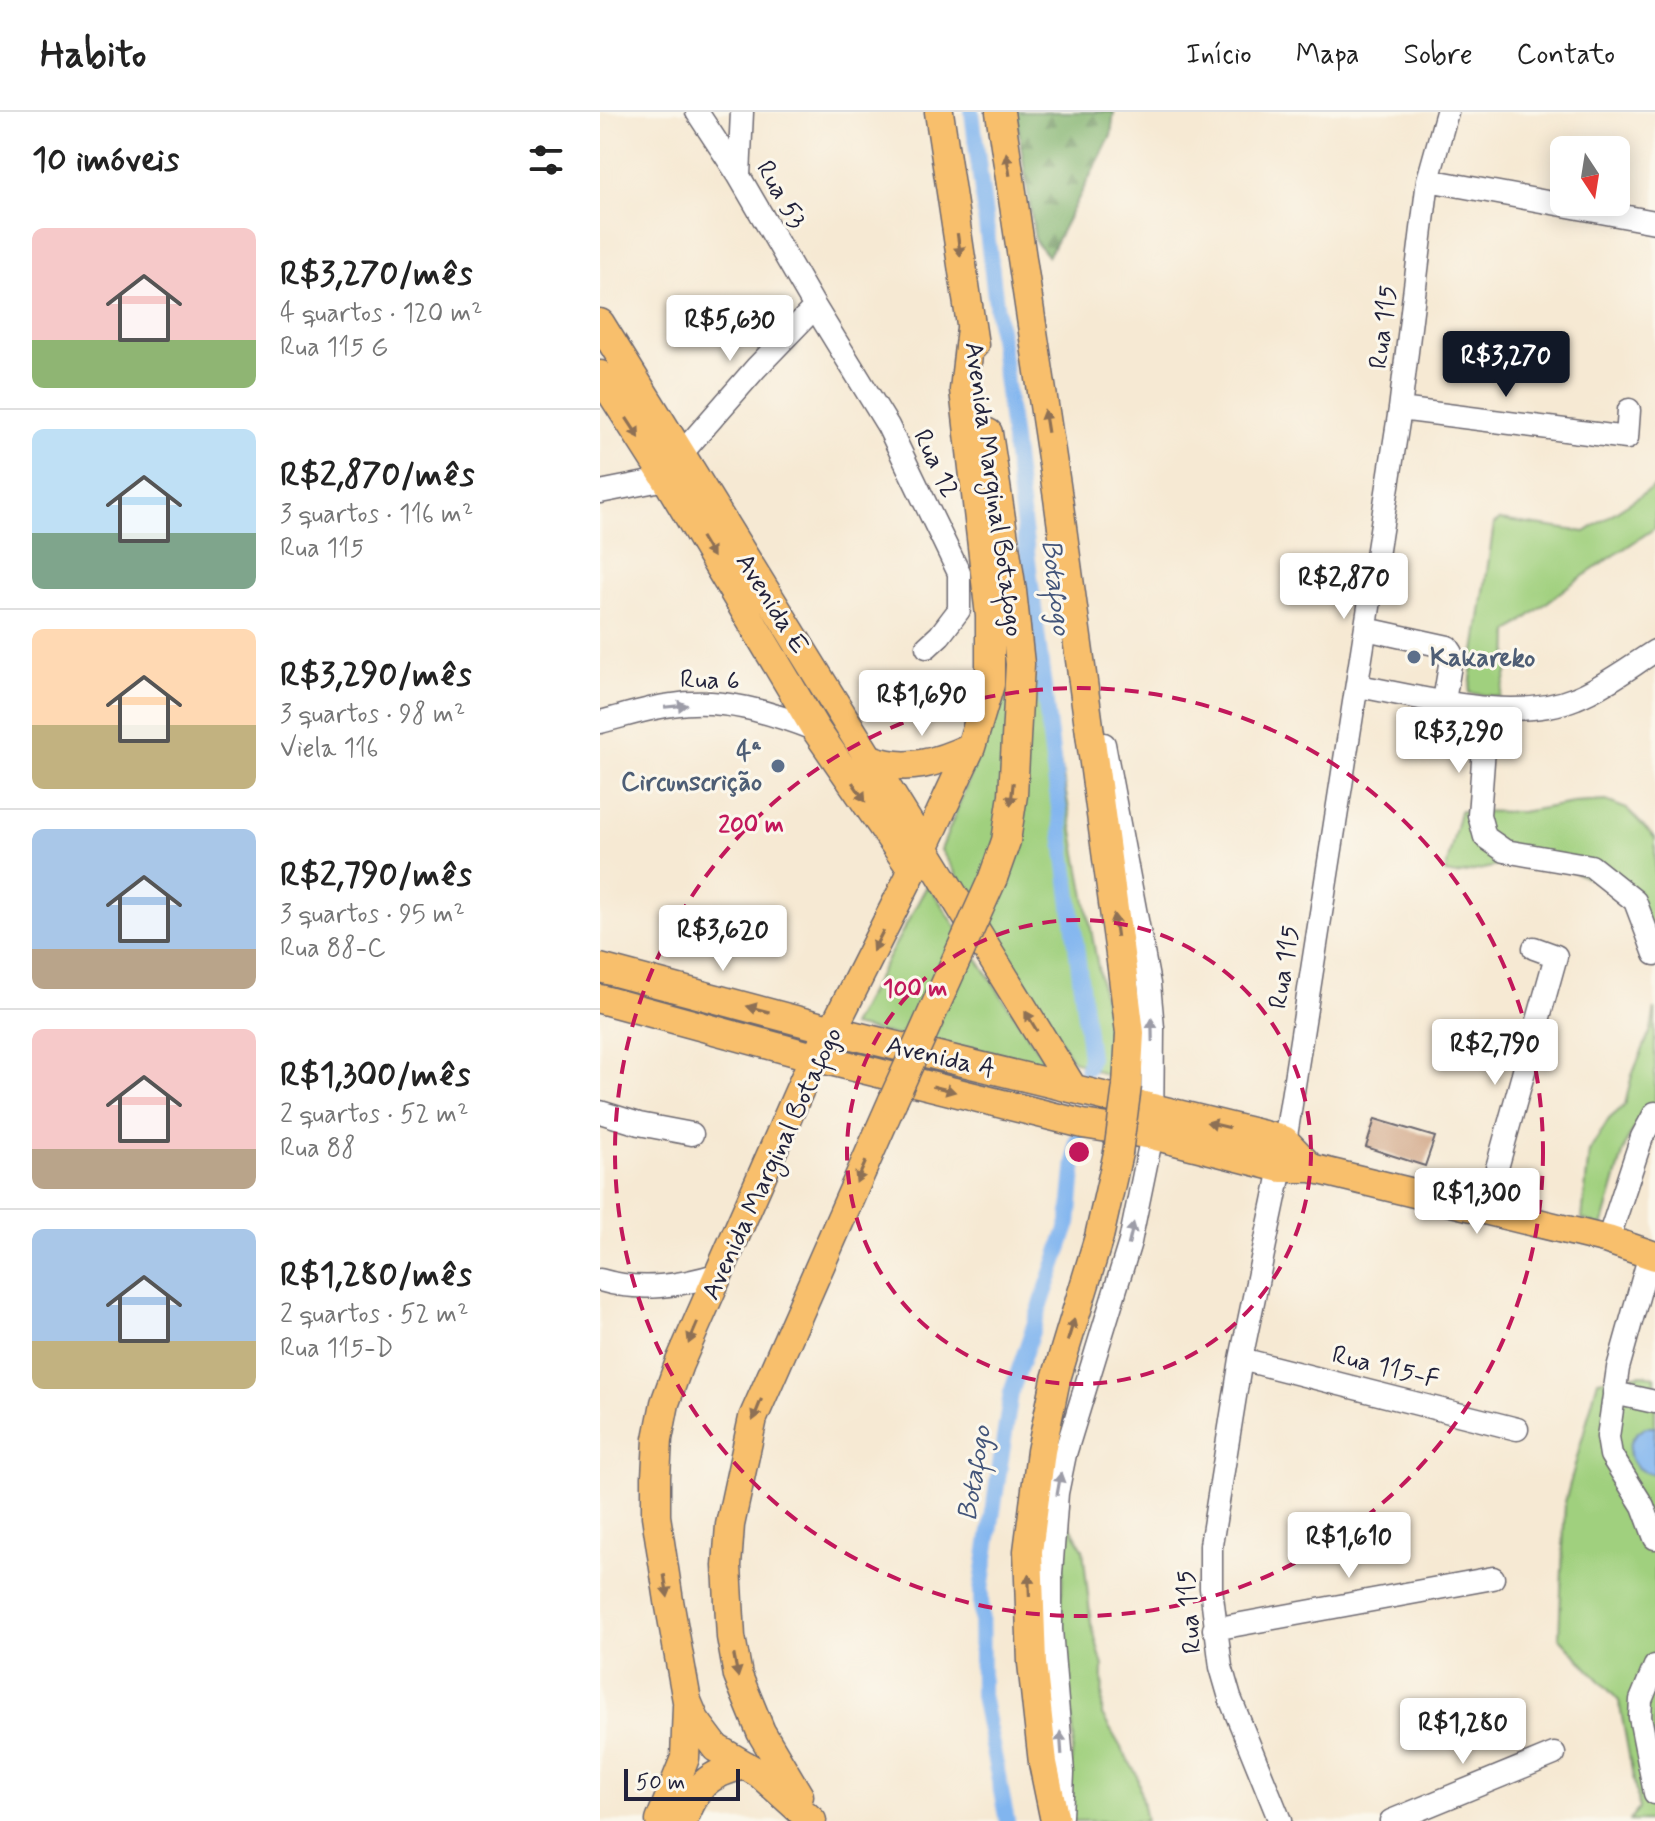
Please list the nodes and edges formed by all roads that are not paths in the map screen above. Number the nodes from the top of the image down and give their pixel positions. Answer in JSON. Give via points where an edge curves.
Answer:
{"nodes":[{"id":1,"x":697,"y":112,"type":"edge"},
{"id":2,"x":742,"y":112,"type":"edge"},
{"id":3,"x":939,"y":112,"type":"edge"},
{"id":4,"x":1000,"y":112,"type":"edge"},
{"id":5,"x":1447,"y":112,"type":"edge"},
{"id":6,"x":739,"y":176,"type":"junction"},
{"id":7,"x":1428,"y":180,"type":"junction"},
{"id":8,"x":1655,"y":222,"type":"edge"},
{"id":9,"x":815,"y":307,"type":"junction"},
{"id":10,"x":600,"y":323,"type":"edge"},
{"id":11,"x":971,"y":328,"type":"junction"},
{"id":12,"x":600,"y":375,"type":"edge"},
{"id":13,"x":1400,"y":409,"type":"junction"},
{"id":14,"x":1629,"y":410,"type":"dead end"},
{"id":15,"x":680,"y":469,"type":"junction"},
{"id":16,"x":600,"y":492,"type":"edge"},
{"id":17,"x":1058,"y":498,"type":"junction"},
{"id":18,"x":1366,"y":629,"type":"junction"},
{"id":19,"x":927,"y":647,"type":"dead end"},
{"id":20,"x":1655,"y":652,"type":"edge"},
{"id":21,"x":1358,"y":686,"type":"junction"},
{"id":22,"x":1444,"y":701,"type":"junction"},
{"id":23,"x":1487,"y":708,"type":"junction"},
{"id":24,"x":600,"y":722,"type":"edge"},
{"id":25,"x":816,"y":730,"type":"junction"},
{"id":26,"x":971,"y":747,"type":"junction"},
{"id":27,"x":871,"y":759,"type":"junction"},
{"id":28,"x":919,"y":859,"type":"junction"},
{"id":29,"x":1534,"y":948,"type":"dead end"},
{"id":30,"x":1655,"y":954,"type":"edge"},
{"id":31,"x":600,"y":968,"type":"edge"},
{"id":32,"x":600,"y":999,"type":"edge"},
{"id":33,"x":833,"y":1029,"type":"junction"},
{"id":34,"x":814,"y":1057,"type":"junction"},
{"id":35,"x":1072,"y":1087,"type":"junction"},
{"id":36,"x":600,"y":1112,"type":"edge"},
{"id":37,"x":1655,"y":1113,"type":"edge"},
{"id":38,"x":1152,"y":1122,"type":"junction"},
{"id":39,"x":692,"y":1134,"type":"dead end"},
{"id":40,"x":1284,"y":1140,"type":"junction"},
{"id":41,"x":1281,"y":1168,"type":"junction"},
{"id":42,"x":1311,"y":1168,"type":"junction"},
{"id":43,"x":1485,"y":1211,"type":"junction"},
{"id":44,"x":1608,"y":1240,"type":"junction"},
{"id":45,"x":1653,"y":1255,"type":"edge"},
{"id":46,"x":719,"y":1274,"type":"junction"},
{"id":47,"x":600,"y":1280,"type":"edge"},
{"id":48,"x":1241,"y":1359,"type":"junction"},
{"id":49,"x":1614,"y":1393,"type":"junction"},
{"id":50,"x":1655,"y":1402,"type":"edge"},
{"id":51,"x":1517,"y":1429,"type":"dead end"},
{"id":52,"x":1655,"y":1538,"type":"edge"},
{"id":53,"x":1493,"y":1578,"type":"dead end"},
{"id":54,"x":1214,"y":1629,"type":"junction"},
{"id":55,"x":1655,"y":1666,"type":"edge"},
{"id":56,"x":687,"y":1701,"type":"junction"},
{"id":57,"x":1554,"y":1754,"type":"dead end"},
{"id":58,"x":745,"y":1765,"type":"junction"},
{"id":59,"x":1655,"y":1793,"type":"edge"},
{"id":60,"x":660,"y":1821,"type":"edge"},
{"id":61,"x":683,"y":1821,"type":"edge"},
{"id":62,"x":813,"y":1821,"type":"edge"},
{"id":63,"x":1058,"y":1821,"type":"edge"},
{"id":64,"x":1280,"y":1821,"type":"edge"},
{"id":65,"x":1391,"y":1821,"type":"edge"}],
"edges":[{"from":1,"to":6,"type":"street","name":"Rua 53"},
{"from":2,"to":6,"type":"street"},
{"from":3,"to":11,"type":"main road","name":"Avenida Marginal Botafogo","one_way":true},
{"from":17,"to":4,"type":"main road","one_way":true},
{"from":5,"to":7,"type":"street","name":"Rua 115"},
{"from":6,"to":9,"type":"street","name":"Rua 53"},
{"from":7,"to":8,"type":"street"},
{"from":7,"to":13,"type":"street","name":"Rua 115"},
{"from":9,"to":15,"type":"street","via":[[756,368]]},
{"from":9,"to":19,"type":"street","name":"Rua 12","via":[[888,426],[959,573],[959,610]]},
{"from":10,"to":15,"type":"main road","name":"Avenida E"},
{"from":11,"to":26,"type":"main road","name":"Avenida Marginal Botafogo","via":[[964,390],[990,616],[990,684]]},
{"from":11,"to":62,"type":"main road","name":"Avenida Marginal Botafogo","one_way":true,"bridge":true,"via":[[1020,664],[1006,841],[753,1418],[730,1525],[727,1566],[738,1676],[761,1732]]},
{"from":12,"to":15,"type":"main road","name":"Avenida E","one_way":true},
{"from":13,"to":14,"type":"street","via":[[1627,438]]},
{"from":13,"to":18,"type":"street","name":"Rua 115"},
{"from":15,"to":16,"type":"street"},
{"from":15,"to":25,"type":"main road","name":"Avenida E","one_way":true},
{"from":15,"to":27,"type":"main road","name":"Avenida E"},
{"from":38,"to":17,"type":"street","one_way":true,"via":[[1149,984]]},
{"from":63,"to":17,"type":"main road","one_way":true,"bridge":true,"via":[[1043,1763],[1028,1551],[1056,1379],[1118,1153],[1130,1033]]},
{"from":18,"to":21,"type":"street","name":"Rua 115"},
{"from":18,"to":22,"type":"street","via":[[1448,647],[1452,653]]},
{"from":20,"to":23,"type":"street","via":[[1577,698],[1543,708]]},
{"from":21,"to":22,"type":"street"},
{"from":21,"to":40,"type":"street","name":"Rua 115"},
{"from":22,"to":23,"type":"street"},
{"from":23,"to":30,"type":"street","via":[[1479,815],[1485,837],[1505,851],[1591,866],[1635,901]]},
{"from":24,"to":25,"type":"street","name":"Rua 6","one_way":true,"via":[[674,704],[727,704],[773,713]]},
{"from":25,"to":28,"type":"main road","name":"Avenida E","one_way":true},
{"from":26,"to":27,"type":"main road","via":[[916,766]]},
{"from":26,"to":28,"type":"main road","name":"Avenida Marginal Botafogo"},
{"from":27,"to":28,"type":"main road","name":"Avenida E"},
{"from":28,"to":33,"type":"main road","name":"Avenida Marginal Botafogo","one_way":true},
{"from":35,"to":28,"type":"main road","name":"Avenida E","one_way":true},
{"from":29,"to":43,"type":"street","via":[[1556,956]]},
{"from":33,"to":31,"type":"main road","name":"Avenida A","one_way":true},
{"from":32,"to":34,"type":"main road","name":"Avenida A"},
{"from":33,"to":34,"type":"main road","name":"Avenida Marginal Botafogo"},
{"from":33,"to":35,"type":"main road","name":"Avenida A"},
{"from":34,"to":38,"type":"main road","name":"Avenida A","one_way":true,"via":[[1083,1124]]},
{"from":34,"to":46,"type":"main road","name":"Avenida Marginal Botafogo"},
{"from":35,"to":38,"type":"main road","name":"Avenida A"},
{"from":36,"to":39,"type":"street"},
{"from":37,"to":44,"type":"street"},
{"from":40,"to":38,"type":"main road","name":"Avenida A","one_way":true},
{"from":38,"to":41,"type":"main road","name":"Avenida A"},
{"from":63,"to":38,"type":"street","one_way":true,"via":[[1063,1773],[1051,1630],[1057,1493],[1130,1242]]},
{"from":40,"to":41,"type":"street","name":"Rua 115"},
{"from":40,"to":42,"type":"main road"},
{"from":41,"to":42,"type":"main road","name":"Avenida A"},
{"from":41,"to":48,"type":"street","name":"Rua 115"},
{"from":42,"to":43,"type":"main road","name":"Avenida A"},
{"from":43,"to":44,"type":"main road","name":"Avenida A"},
{"from":44,"to":45,"type":"main road","name":"Avenida A"},
{"from":45,"to":49,"type":"street"},
{"from":46,"to":47,"type":"street","via":[[643,1287]]},
{"from":46,"to":56,"type":"main road","name":"Avenida Marginal Botafogo","one_way":true,"via":[[679,1364],[658,1439],[656,1516]]},
{"from":48,"to":51,"type":"street","name":"Rua 115-F"},
{"from":48,"to":54,"type":"street","name":"Rua 115","via":[[1211,1545]]},
{"from":49,"to":50,"type":"street"},
{"from":49,"to":52,"type":"street","via":[[1611,1455],[1633,1487]]},
{"from":53,"to":54,"type":"street"},
{"from":54,"to":64,"type":"street","name":"Rua 115","via":[[1230,1698]]},
{"from":55,"to":59,"type":"street","via":[[1640,1717]]},
{"from":56,"to":58,"type":"main road","name":"Avenida Marginal Botafogo","via":[[716,1748]]},
{"from":56,"to":60,"type":"main road","via":[[685,1758]]},
{"from":57,"to":65,"type":"street"},
{"from":58,"to":61,"type":"main road","via":[[709,1777],[691,1799]]},
{"from":58,"to":62,"type":"main road","name":"Avenida Marginal Botafogo"}]}
